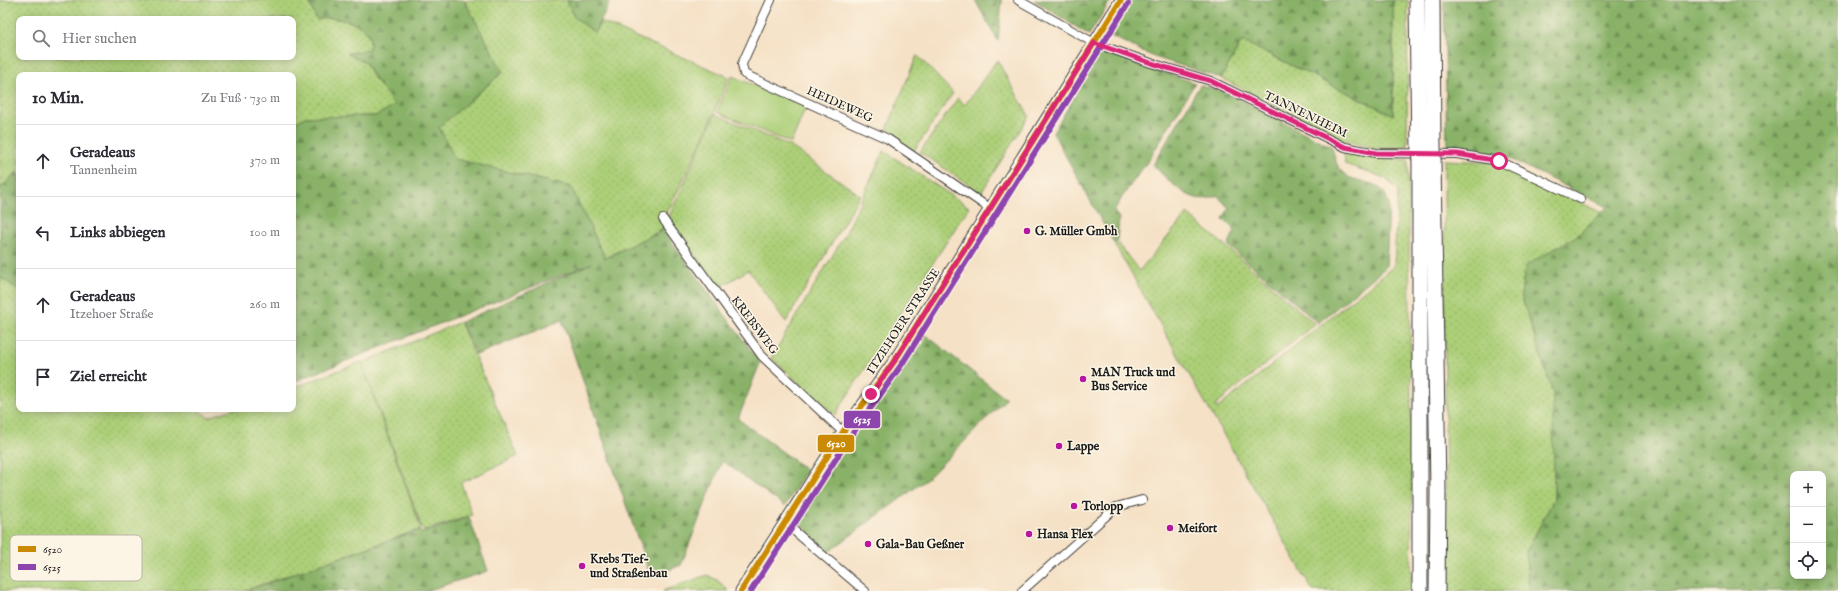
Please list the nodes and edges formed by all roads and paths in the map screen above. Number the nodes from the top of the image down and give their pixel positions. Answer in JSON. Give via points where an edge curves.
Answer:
{"nodes":[{"id":1,"x":771,"y":0,"type":"edge"},
{"id":2,"x":1018,"y":0,"type":"edge"},
{"id":3,"x":1121,"y":0,"type":"edge"},
{"id":4,"x":1417,"y":0,"type":"edge"},
{"id":5,"x":1432,"y":0,"type":"edge"},
{"id":6,"x":1094,"y":43,"type":"junction"},
{"id":7,"x":1426,"y":155,"type":"junction"},
{"id":8,"x":1581,"y":199,"type":"dead end"},
{"id":9,"x":989,"y":208,"type":"junction"},
{"id":10,"x":663,"y":219,"type":"dead end"},
{"id":11,"x":843,"y":432,"type":"junction"},
{"id":12,"x":1142,"y":500,"type":"dead end"},
{"id":13,"x":786,"y":524,"type":"junction"},
{"id":14,"x":741,"y":591,"type":"edge"},
{"id":15,"x":865,"y":591,"type":"edge"},
{"id":16,"x":1022,"y":591,"type":"edge"},
{"id":17,"x":1420,"y":591,"type":"edge"},
{"id":18,"x":1437,"y":591,"type":"edge"}],
"edges":[{"from":1,"to":9,"type":"street","name":"HEIDEWEG","via":[[742,64],[744,74],[888,139]]},
{"from":2,"to":6,"type":"street","name":"TANNENHEIM"},
{"from":3,"to":6,"type":"main road","name":"ITZEHOER STRASSE"},
{"from":4,"to":7,"type":"highway"},
{"from":5,"to":7,"type":"highway"},
{"from":6,"to":8,"type":"street","name":"TANNENHEIM","via":[[1211,81],[1345,147],[1376,153],[1457,154],[1491,159]]},
{"from":6,"to":9,"type":"main road","name":"ITZEHOER STRASSE"},
{"from":7,"to":17,"type":"highway"},
{"from":7,"to":18,"type":"highway","via":[[1438,491]]},
{"from":9,"to":11,"type":"main road","name":"ITZEHOER STRASSE","via":[[895,360]]},
{"from":10,"to":11,"type":"street","name":"KREBSWEG","via":[[762,356]]},
{"from":11,"to":13,"type":"main road","name":"ITZEHOER STRASSE"},
{"from":12,"to":16,"type":"street","via":[[1116,507]]},
{"from":13,"to":14,"type":"main road","name":"ITZEHOER STRASSE"},
{"from":13,"to":15,"type":"street"}]}
